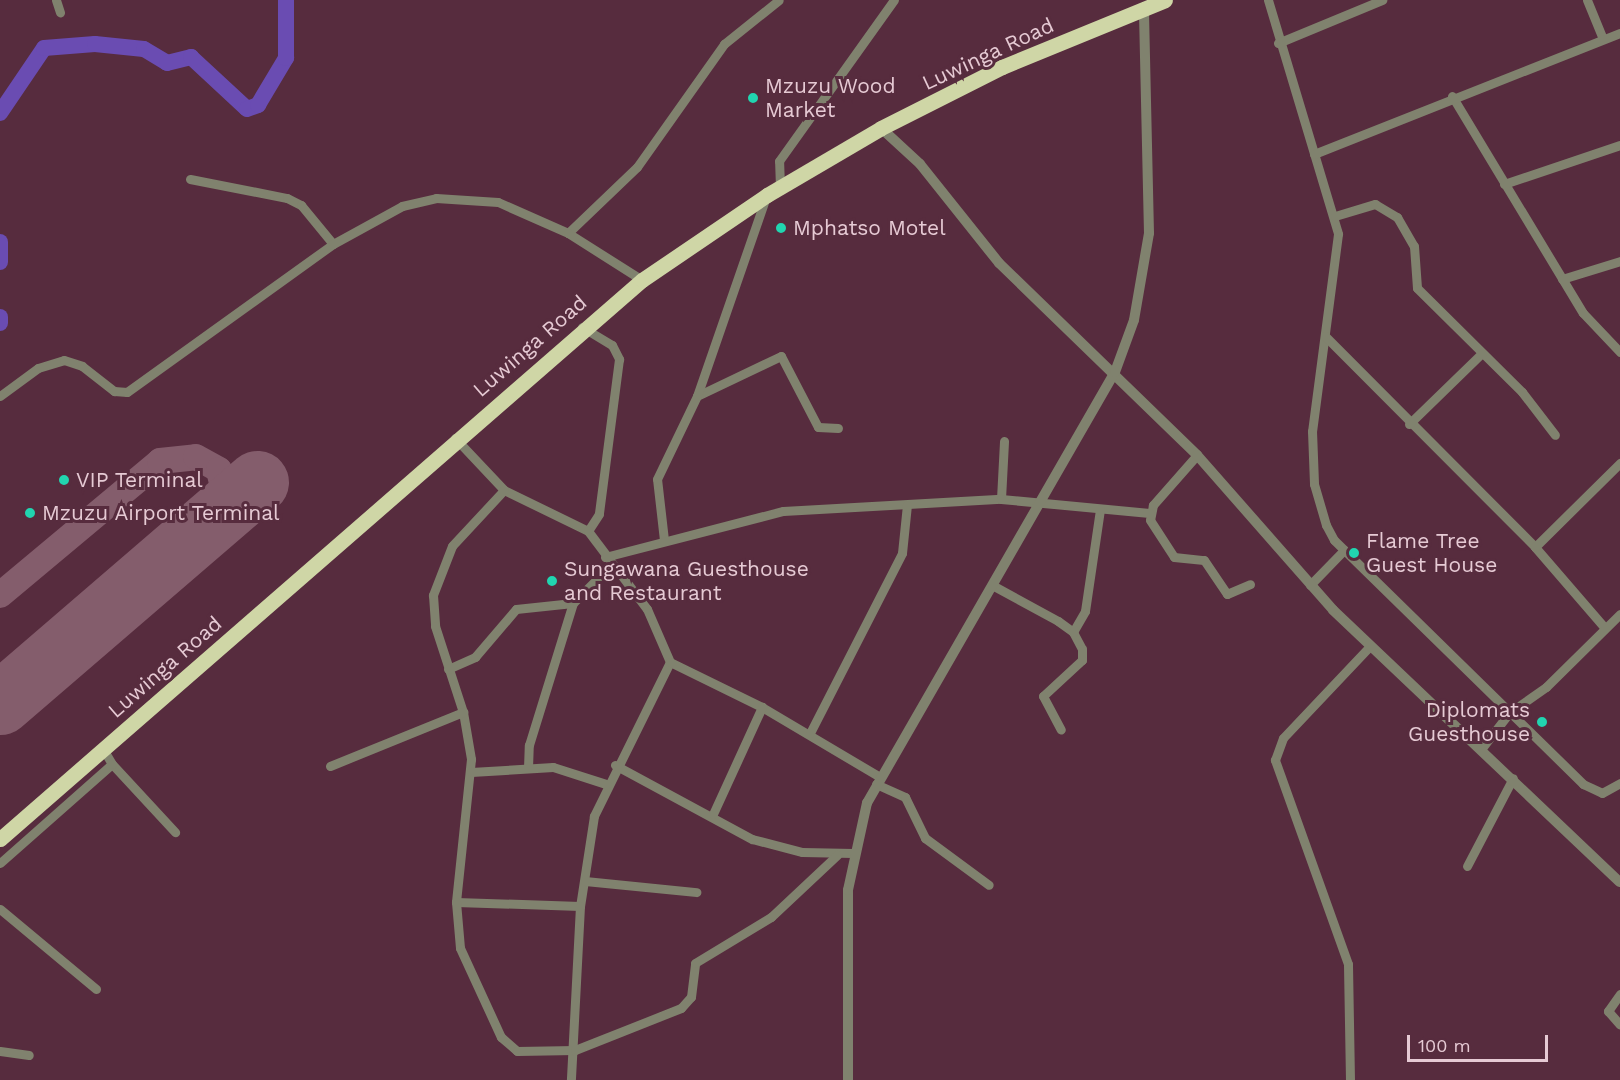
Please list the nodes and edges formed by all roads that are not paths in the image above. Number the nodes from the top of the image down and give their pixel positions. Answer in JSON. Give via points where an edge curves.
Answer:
{"nodes":[{"id":1,"x":56,"y":0,"type":"edge"},
{"id":2,"x":779,"y":0,"type":"edge"},
{"id":3,"x":894,"y":0,"type":"edge"},
{"id":4,"x":1165,"y":0,"type":"edge"},
{"id":5,"x":1268,"y":0,"type":"edge"},
{"id":6,"x":1382,"y":0,"type":"edge"},
{"id":7,"x":1587,"y":0,"type":"edge"},
{"id":8,"x":1144,"y":8,"type":"junction"},
{"id":9,"x":60,"y":12,"type":"dead end"},
{"id":10,"x":1620,"y":33,"type":"edge"},
{"id":11,"x":1603,"y":39,"type":"junction"},
{"id":12,"x":1278,"y":43,"type":"junction"},
{"id":13,"x":1452,"y":96,"type":"junction"},
{"id":14,"x":881,"y":128,"type":"junction"},
{"id":15,"x":1620,"y":145,"type":"edge"},
{"id":16,"x":1314,"y":154,"type":"junction"},
{"id":17,"x":190,"y":178,"type":"dead end"},
{"id":18,"x":1504,"y":184,"type":"junction"},
{"id":19,"x":774,"y":191,"type":"junction"},
{"id":20,"x":1335,"y":216,"type":"junction"},
{"id":21,"x":568,"y":233,"type":"junction"},
{"id":22,"x":333,"y":244,"type":"junction"},
{"id":23,"x":1620,"y":261,"type":"edge"},
{"id":24,"x":1562,"y":279,"type":"junction"},
{"id":25,"x":642,"y":280,"type":"junction"},
{"id":26,"x":582,"y":327,"type":"junction"},
{"id":27,"x":1324,"y":336,"type":"junction"},
{"id":28,"x":1620,"y":352,"type":"edge"},
{"id":29,"x":1482,"y":353,"type":"junction"},
{"id":30,"x":1115,"y":372,"type":"junction"},
{"id":31,"x":0,"y":396,"type":"edge"},
{"id":32,"x":697,"y":396,"type":"junction"},
{"id":33,"x":1409,"y":424,"type":"junction"},
{"id":34,"x":838,"y":428,"type":"dead end"},
{"id":35,"x":1555,"y":435,"type":"dead end"},
{"id":36,"x":455,"y":438,"type":"junction"},
{"id":37,"x":1004,"y":441,"type":"dead end"},
{"id":38,"x":1197,"y":455,"type":"junction"},
{"id":39,"x":1620,"y":463,"type":"edge"},
{"id":40,"x":504,"y":490,"type":"junction"},
{"id":41,"x":1000,"y":499,"type":"junction"},
{"id":42,"x":1036,"y":500,"type":"junction"},
{"id":43,"x":907,"y":505,"type":"junction"},
{"id":44,"x":1100,"y":509,"type":"junction"},
{"id":45,"x":1149,"y":513,"type":"junction"},
{"id":46,"x":588,"y":531,"type":"junction"},
{"id":47,"x":664,"y":540,"type":"junction"},
{"id":48,"x":1535,"y":547,"type":"junction"},
{"id":49,"x":1344,"y":550,"type":"junction"},
{"id":50,"x":605,"y":557,"type":"junction"},
{"id":51,"x":610,"y":566,"type":"junction"},
{"id":52,"x":1250,"y":584,"type":"dead end"},
{"id":53,"x":992,"y":585,"type":"junction"},
{"id":54,"x":1310,"y":585,"type":"junction"},
{"id":55,"x":573,"y":603,"type":"junction"},
{"id":56,"x":1620,"y":614,"type":"edge"},
{"id":57,"x":1605,"y":628,"type":"junction"},
{"id":58,"x":1073,"y":632,"type":"junction"},
{"id":59,"x":1370,"y":646,"type":"junction"},
{"id":60,"x":669,"y":662,"type":"junction"},
{"id":61,"x":448,"y":669,"type":"junction"},
{"id":62,"x":762,"y":707,"type":"junction"},
{"id":63,"x":463,"y":712,"type":"junction"},
{"id":64,"x":1509,"y":713,"type":"junction"},
{"id":65,"x":1061,"y":730,"type":"dead end"},
{"id":66,"x":810,"y":733,"type":"junction"},
{"id":67,"x":1482,"y":748,"type":"junction"},
{"id":68,"x":103,"y":749,"type":"junction"},
{"id":69,"x":112,"y":764,"type":"junction"},
{"id":70,"x":615,"y":765,"type":"junction"},
{"id":71,"x":330,"y":766,"type":"dead end"},
{"id":72,"x":528,"y":768,"type":"junction"},
{"id":73,"x":471,"y":771,"type":"junction"},
{"id":74,"x":1513,"y":778,"type":"junction"},
{"id":75,"x":878,"y":780,"type":"junction"},
{"id":76,"x":1620,"y":783,"type":"edge"},
{"id":77,"x":606,"y":784,"type":"junction"},
{"id":78,"x":713,"y":814,"type":"junction"},
{"id":79,"x":175,"y":832,"type":"dead end"},
{"id":80,"x":0,"y":839,"type":"edge"},
{"id":81,"x":853,"y":853,"type":"junction"},
{"id":82,"x":837,"y":855,"type":"junction"},
{"id":83,"x":0,"y":863,"type":"edge"},
{"id":84,"x":1467,"y":866,"type":"dead end"},
{"id":85,"x":585,"y":881,"type":"junction"},
{"id":86,"x":1620,"y":882,"type":"edge"},
{"id":87,"x":989,"y":885,"type":"dead end"},
{"id":88,"x":696,"y":892,"type":"dead end"},
{"id":89,"x":456,"y":902,"type":"junction"},
{"id":90,"x":580,"y":906,"type":"junction"},
{"id":91,"x":0,"y":909,"type":"edge"},
{"id":92,"x":96,"y":989,"type":"dead end"},
{"id":93,"x":1620,"y":994,"type":"edge"},
{"id":94,"x":1620,"y":1025,"type":"edge"},
{"id":95,"x":575,"y":1050,"type":"junction"},
{"id":96,"x":0,"y":1051,"type":"edge"},
{"id":97,"x":29,"y":1055,"type":"dead end"},
{"id":98,"x":571,"y":1080,"type":"edge"},
{"id":99,"x":848,"y":1080,"type":"edge"},
{"id":100,"x":1350,"y":1080,"type":"edge"}],
"edges":[{"from":1,"to":9,"type":"street"},
{"from":2,"to":21,"type":"street","via":[[724,44],[636,167]]},
{"from":3,"to":19,"type":"street","via":[[779,161]]},
{"from":4,"to":8,"type":"highway","name":"Luwinga Road"},
{"from":5,"to":12,"type":"street"},
{"from":6,"to":12,"type":"street"},
{"from":7,"to":11,"type":"street"},
{"from":8,"to":14,"type":"highway","name":"Luwinga Road","via":[[1002,67]]},
{"from":8,"to":30,"type":"street","via":[[1148,254]]},
{"from":10,"to":11,"type":"street"},
{"from":11,"to":13,"type":"street"},
{"from":12,"to":16,"type":"street"},
{"from":13,"to":16,"type":"street"},
{"from":13,"to":18,"type":"street"},
{"from":14,"to":19,"type":"highway","name":"Luwinga Road"},
{"from":14,"to":30,"type":"street","via":[[920,164],[999,263]]},
{"from":15,"to":18,"type":"street"},
{"from":16,"to":20,"type":"street"},
{"from":17,"to":22,"type":"street","via":[[287,198],[301,206]]},
{"from":18,"to":24,"type":"street"},
{"from":19,"to":25,"type":"highway","name":"Luwinga Road"},
{"from":19,"to":32,"type":"street"},
{"from":20,"to":27,"type":"street","via":[[1338,254]]},
{"from":20,"to":29,"type":"street","via":[[1384,205],[1414,246],[1418,288]]},
{"from":21,"to":22,"type":"street","via":[[498,202],[464,197],[402,206]]},
{"from":21,"to":25,"type":"street"},
{"from":22,"to":31,"type":"street","via":[[127,392],[114,392],[82,366],[64,360],[32,371]]},
{"from":23,"to":24,"type":"street"},
{"from":24,"to":28,"type":"street","via":[[1583,313]]},
{"from":25,"to":26,"type":"highway","name":"Luwinga Road"},
{"from":26,"to":36,"type":"highway","name":"Luwinga Road"},
{"from":26,"to":46,"type":"street","via":[[612,345],[619,359],[599,514]]},
{"from":27,"to":33,"type":"street"},
{"from":27,"to":49,"type":"street","via":[[1314,390],[1314,484],[1326,525]]},
{"from":29,"to":33,"type":"street"},
{"from":29,"to":35,"type":"street"},
{"from":30,"to":38,"type":"street"},
{"from":30,"to":42,"type":"street"},
{"from":32,"to":34,"type":"street","via":[[781,356],[818,427]]},
{"from":32,"to":47,"type":"street","via":[[657,479]]},
{"from":33,"to":48,"type":"street"},
{"from":36,"to":40,"type":"street"},
{"from":36,"to":68,"type":"highway","name":"Luwinga Road"},
{"from":37,"to":41,"type":"street"},
{"from":38,"to":45,"type":"street"},
{"from":38,"to":54,"type":"street"},
{"from":39,"to":48,"type":"street"},
{"from":40,"to":46,"type":"street"},
{"from":40,"to":61,"type":"street","via":[[462,533],[438,577],[432,612]]},
{"from":41,"to":42,"type":"street"},
{"from":41,"to":43,"type":"street"},
{"from":42,"to":44,"type":"street"},
{"from":42,"to":53,"type":"street"},
{"from":43,"to":47,"type":"street","via":[[772,513]]},
{"from":43,"to":66,"type":"street","via":[[902,553]]},
{"from":44,"to":45,"type":"street"},
{"from":44,"to":58,"type":"street","via":[[1085,611]]},
{"from":45,"to":52,"type":"street","via":[[1174,557],[1204,560],[1227,594]]},
{"from":46,"to":50,"type":"street"},
{"from":47,"to":50,"type":"street"},
{"from":48,"to":57,"type":"street"},
{"from":49,"to":54,"type":"street"},
{"from":49,"to":64,"type":"street"},
{"from":50,"to":51,"type":"street"},
{"from":51,"to":55,"type":"street"},
{"from":51,"to":60,"type":"street","via":[[647,609]]},
{"from":53,"to":58,"type":"street"},
{"from":53,"to":75,"type":"street"},
{"from":54,"to":59,"type":"street"},
{"from":55,"to":61,"type":"street","via":[[516,609],[475,657]]},
{"from":55,"to":72,"type":"street","via":[[529,745]]},
{"from":56,"to":57,"type":"street"},
{"from":57,"to":64,"type":"street","via":[[1546,687]]},
{"from":58,"to":65,"type":"street","via":[[1082,660],[1043,696]]},
{"from":59,"to":67,"type":"street"},
{"from":59,"to":100,"type":"street","via":[[1283,738],[1275,760],[1348,964]]},
{"from":60,"to":62,"type":"street"},
{"from":60,"to":70,"type":"street"},
{"from":61,"to":63,"type":"street"},
{"from":62,"to":66,"type":"street"},
{"from":62,"to":78,"type":"street"},
{"from":63,"to":71,"type":"street"},
{"from":63,"to":73,"type":"street"},
{"from":64,"to":67,"type":"street"},
{"from":64,"to":76,"type":"street","via":[[1592,791],[1611,792]]},
{"from":66,"to":75,"type":"street"},
{"from":67,"to":74,"type":"street"},
{"from":68,"to":69,"type":"street"},
{"from":68,"to":80,"type":"highway","name":"Luwinga Road"},
{"from":69,"to":79,"type":"street"},
{"from":69,"to":83,"type":"street"},
{"from":70,"to":77,"type":"street"},
{"from":70,"to":78,"type":"street"},
{"from":72,"to":73,"type":"street"},
{"from":72,"to":77,"type":"street","via":[[553,767]]},
{"from":73,"to":89,"type":"street"},
{"from":74,"to":84,"type":"street"},
{"from":74,"to":86,"type":"street"},
{"from":75,"to":81,"type":"street"},
{"from":75,"to":87,"type":"street","via":[[905,797],[925,838]]},
{"from":77,"to":85,"type":"street","via":[[594,816]]},
{"from":78,"to":82,"type":"street","via":[[770,846]]},
{"from":81,"to":82,"type":"street"},
{"from":81,"to":99,"type":"street","via":[[848,890]]},
{"from":82,"to":95,"type":"street","via":[[771,917],[695,963],[691,997],[681,1008]]},
{"from":85,"to":88,"type":"street"},
{"from":85,"to":90,"type":"street"},
{"from":89,"to":90,"type":"street"},
{"from":89,"to":95,"type":"street","via":[[460,948],[501,1037],[517,1051]]},
{"from":90,"to":95,"type":"street"},
{"from":91,"to":92,"type":"street"},
{"from":93,"to":94,"type":"street","via":[[1608,1011]]},
{"from":95,"to":98,"type":"street"},
{"from":96,"to":97,"type":"street"}]}
